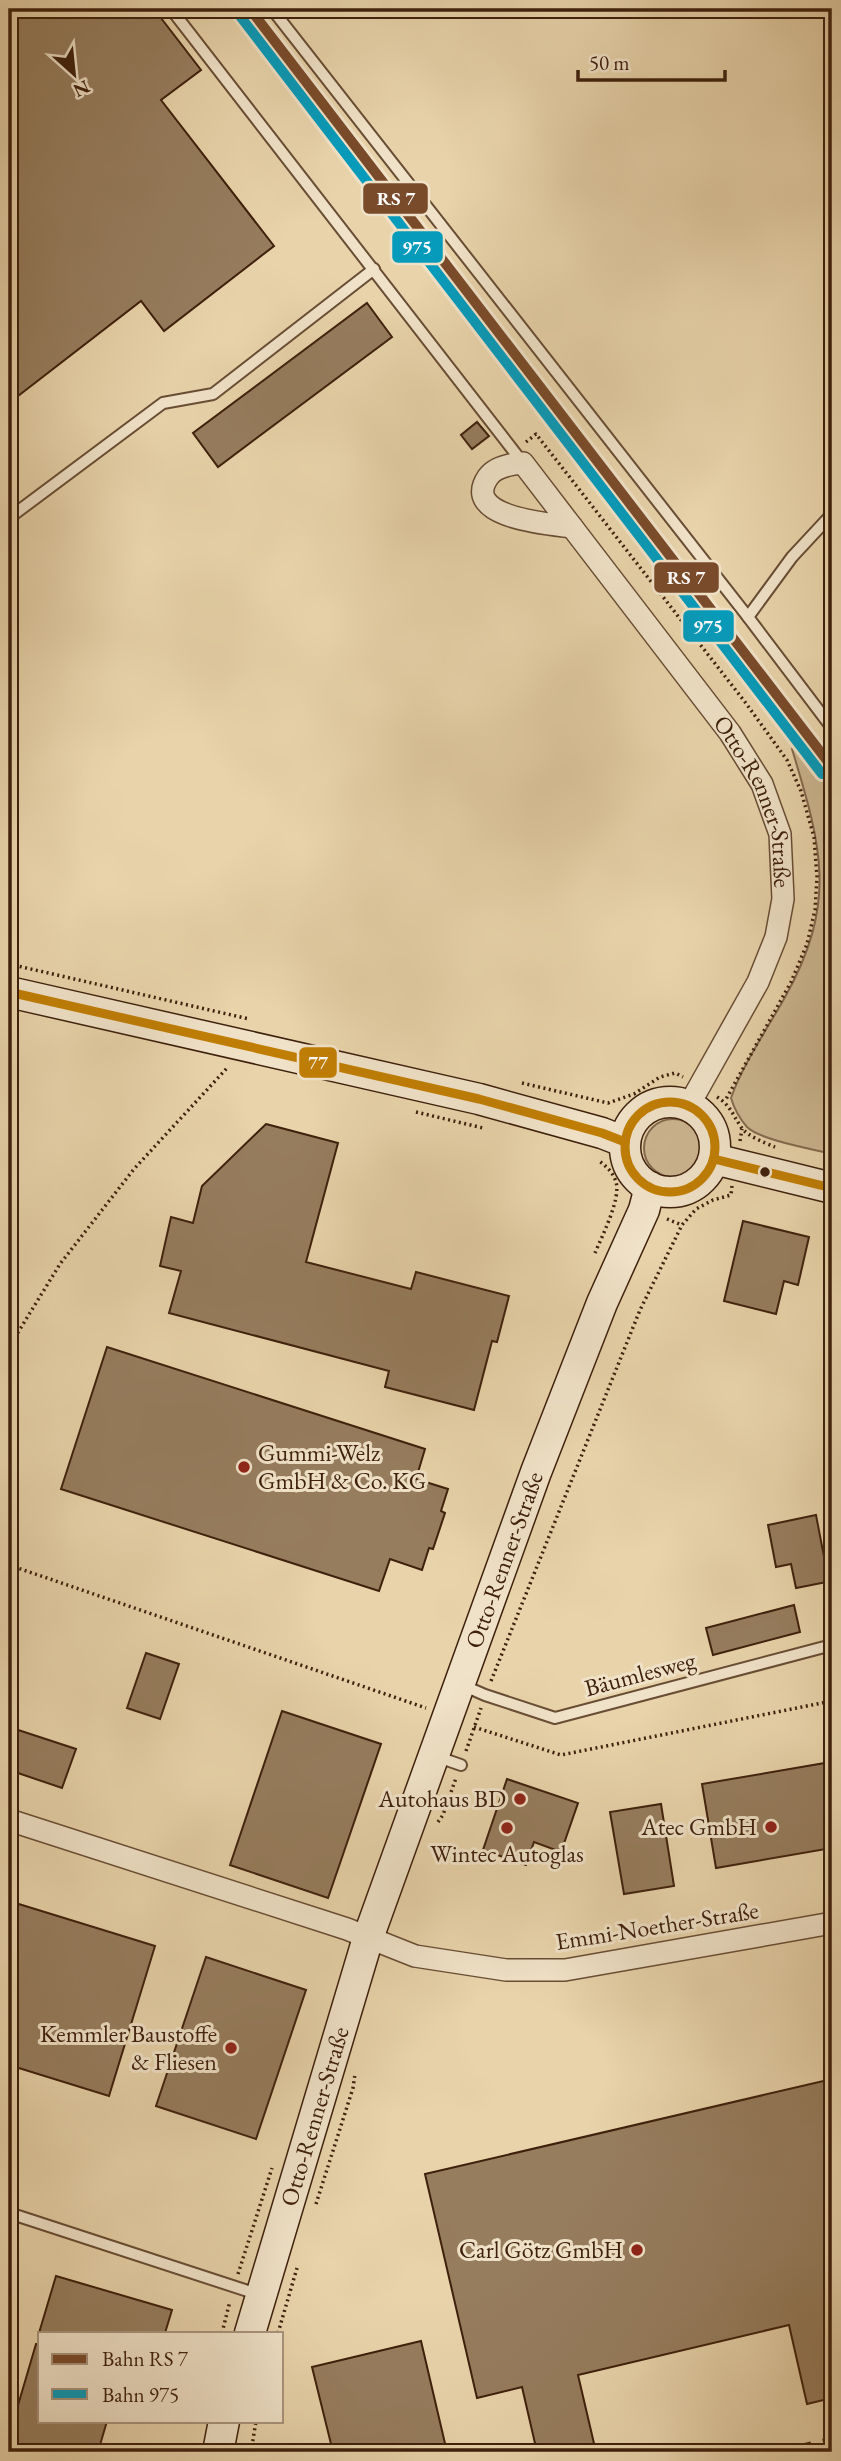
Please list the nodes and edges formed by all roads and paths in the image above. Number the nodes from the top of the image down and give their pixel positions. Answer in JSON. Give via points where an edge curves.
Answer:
{"nodes":[{"id":1,"x":171,"y":9,"type":"edge"},
{"id":2,"x":272,"y":9,"type":"edge"},
{"id":3,"x":374,"y":269,"type":"junction"},
{"id":4,"x":523,"y":463,"type":"junction"},
{"id":5,"x":832,"y":514,"type":"edge"},
{"id":6,"x":9,"y":518,"type":"edge"},
{"id":7,"x":572,"y":527,"type":"junction"},
{"id":8,"x":748,"y":618,"type":"junction"},
{"id":9,"x":832,"y":728,"type":"edge"},
{"id":10,"x":9,"y":992,"type":"edge"},
{"id":11,"x":238,"y":1070,"type":"dead end"},
{"id":12,"x":694,"y":1096,"type":"junction"},
{"id":13,"x":608,"y":1102,"type":"dead end"},
{"id":14,"x":411,"y":1111,"type":"dead end"},
{"id":15,"x":489,"y":1129,"type":"dead end"},
{"id":16,"x":625,"y":1142,"type":"junction"},
{"id":17,"x":784,"y":1149,"type":"dead end"},
{"id":18,"x":714,"y":1159,"type":"junction"},
{"id":19,"x":650,"y":1187,"type":"junction"},
{"id":20,"x":832,"y":1188,"type":"edge"},
{"id":21,"x":731,"y":1195,"type":"dead end"},
{"id":22,"x":682,"y":1225,"type":"dead end"},
{"id":23,"x":9,"y":1347,"type":"edge"},
{"id":24,"x":9,"y":1565,"type":"edge"},
{"id":25,"x":832,"y":1645,"type":"edge"},
{"id":26,"x":461,"y":1684,"type":"junction"},
{"id":27,"x":832,"y":1701,"type":"edge"},
{"id":28,"x":426,"y":1708,"type":"dead end"},
{"id":29,"x":474,"y":1727,"type":"dead end"},
{"id":30,"x":9,"y":1820,"type":"edge"},
{"id":31,"x":832,"y":1923,"type":"edge"},
{"id":32,"x":368,"y":1938,"type":"junction"},
{"id":33,"x":9,"y":2213,"type":"edge"},
{"id":34,"x":262,"y":2296,"type":"junction"},
{"id":35,"x":250,"y":2332,"type":"edge"},
{"id":36,"x":224,"y":2422,"type":"edge"},
{"id":37,"x":256,"y":2422,"type":"edge"},
{"id":38,"x":218,"y":2452,"type":"edge"},
{"id":39,"x":251,"y":2452,"type":"edge"}],
"edges":[{"from":1,"to":3,"type":"lane"},
{"from":2,"to":8,"type":"lane"},
{"from":3,"to":4,"type":"lane"},
{"from":3,"to":6,"type":"lane","via":[[213,394],[163,403]]},
{"from":4,"to":7,"type":"street","name":"Otto-Renner-Straße"},
{"from":4,"to":7,"type":"street","via":[[491,473],[480,504],[521,520]]},
{"from":5,"to":8,"type":"lane","via":[[792,556]]},
{"from":7,"to":12,"type":"street","name":"Otto-Renner-Straße","via":[[730,733],[762,784],[780,834],[783,899],[775,937],[758,982]]},
{"from":8,"to":9,"type":"lane"},
{"from":10,"to":16,"type":"street","via":[[479,1099]]},
{"from":11,"to":23,"type":"path","via":[[227,1067],[134,1169],[60,1264]]},
{"from":12,"to":13,"type":"path","via":[[675,1073]]},
{"from":12,"to":16,"type":"street","via":[[653,1105],[634,1119]]},
{"from":12,"to":17,"type":"path","via":[[725,1101],[742,1129]]},
{"from":12,"to":18,"type":"street","via":[[715,1141]]},
{"from":14,"to":15,"type":"path"},
{"from":16,"to":19,"type":"street","via":[[630,1168]]},
{"from":18,"to":19,"type":"street","via":[[702,1178],[683,1190]]},
{"from":18,"to":20,"type":"street"},
{"from":19,"to":26,"type":"street","name":"Otto-Renner-Straße","via":[[541,1459]]},
{"from":21,"to":22,"type":"path","via":[[696,1209]]},
{"from":24,"to":28,"type":"path"},
{"from":25,"to":26,"type":"lane","name":"Bäumlesweg","via":[[555,1718]]},
{"from":26,"to":32,"type":"street","name":"Otto-Renner-Straße","via":[[448,1760]]},
{"from":27,"to":29,"type":"path","via":[[561,1755]]},
{"from":30,"to":32,"type":"street"},
{"from":31,"to":32,"type":"street","name":"Emmi-Noether-Straße","via":[[565,1970],[506,1970],[415,1956]]},
{"from":32,"to":34,"type":"street","name":"Otto-Renner-Straße"},
{"from":33,"to":34,"type":"lane"},
{"from":34,"to":35,"type":"street","name":"Otto-Renner-Straße"},
{"from":36,"to":38,"type":"street"},
{"from":37,"to":39,"type":"path"}]}
